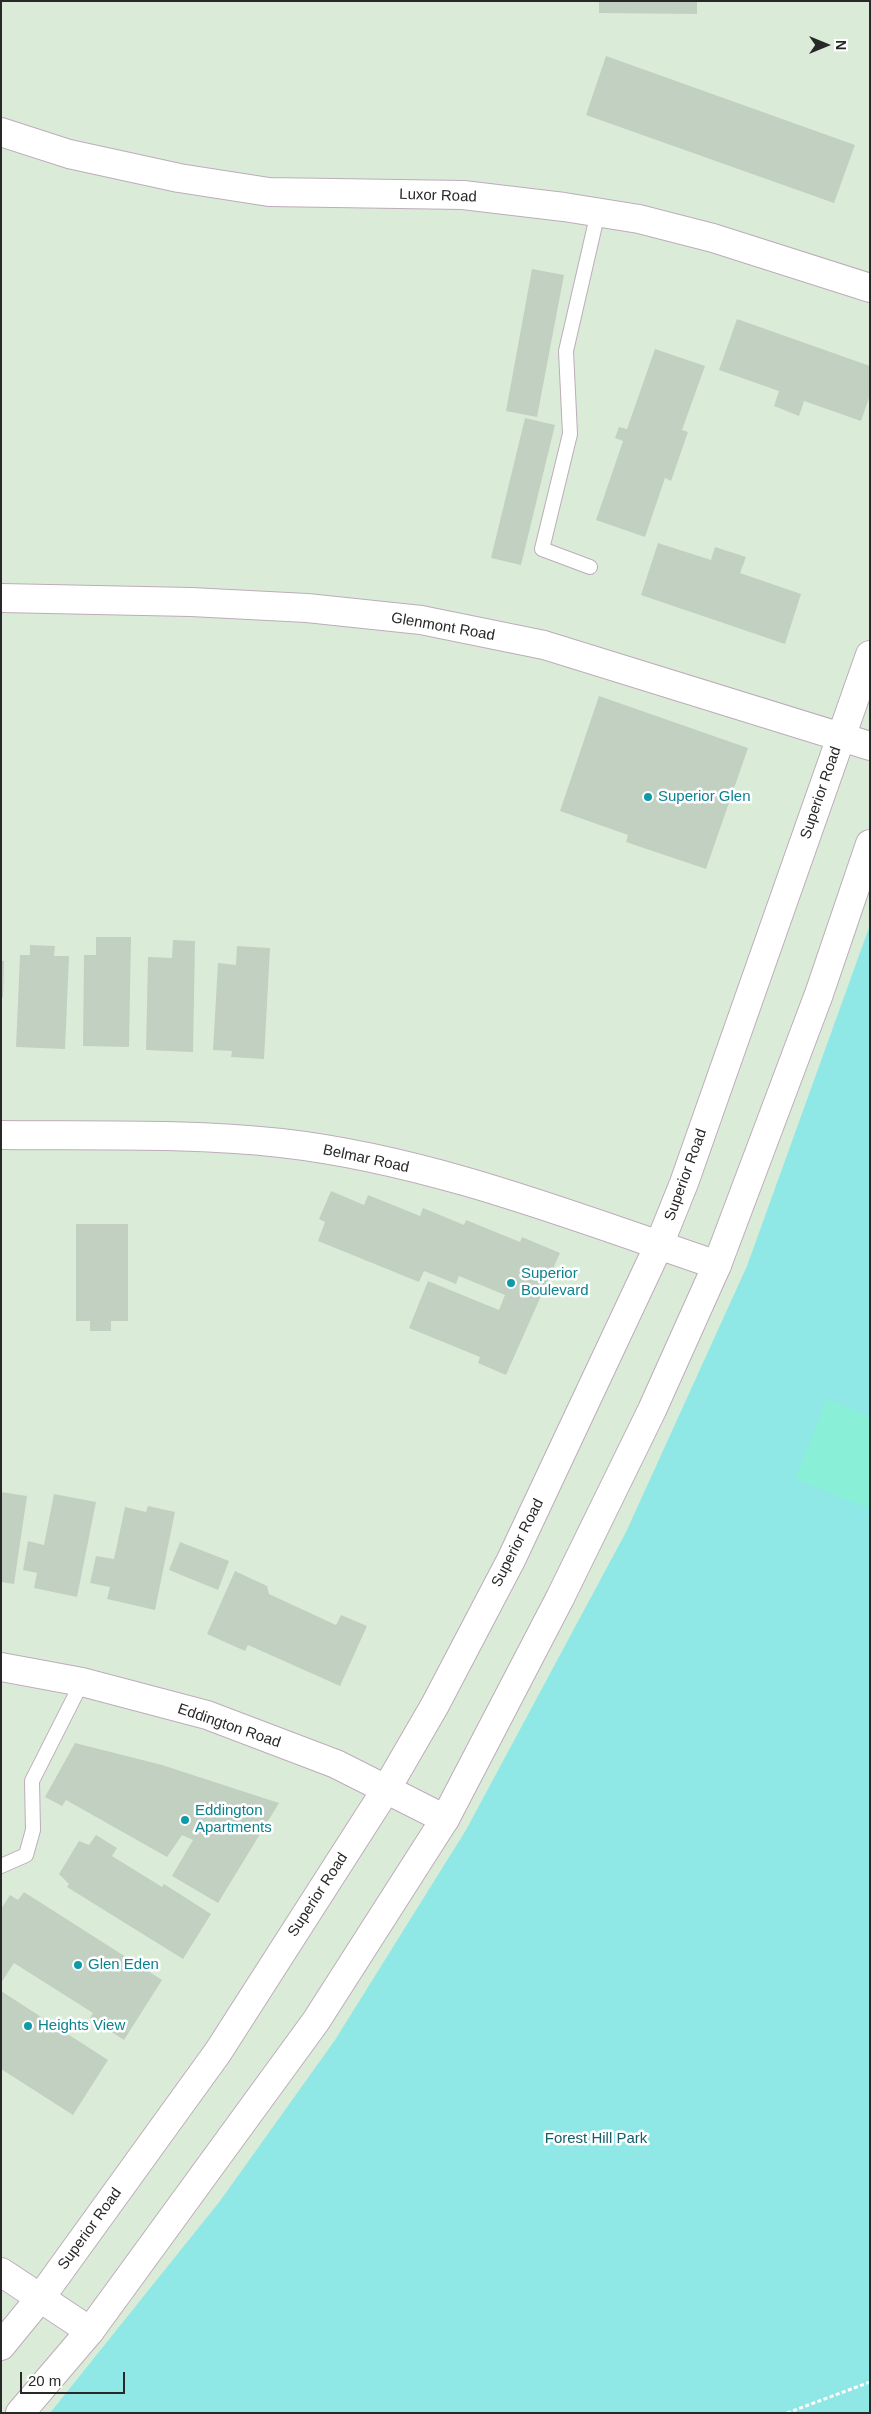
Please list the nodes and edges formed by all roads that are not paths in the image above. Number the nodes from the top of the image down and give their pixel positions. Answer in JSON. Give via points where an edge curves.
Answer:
{"nodes":[{"id":1,"x":1,"y":132,"type":"edge"},
{"id":2,"x":598,"y":212,"type":"junction"},
{"id":3,"x":870,"y":288,"type":"edge"},
{"id":4,"x":590,"y":567,"type":"dead end"},
{"id":5,"x":1,"y":598,"type":"edge"},
{"id":6,"x":870,"y":655,"type":"edge"},
{"id":7,"x":841,"y":736,"type":"junction"},
{"id":8,"x":870,"y":746,"type":"edge"},
{"id":9,"x":870,"y":844,"type":"edge"},
{"id":10,"x":1,"y":1135,"type":"edge"},
{"id":11,"x":659,"y":1245,"type":"junction"},
{"id":12,"x":717,"y":1265,"type":"junction"},
{"id":13,"x":1,"y":1667,"type":"edge"},
{"id":14,"x":82,"y":1682,"type":"junction"},
{"id":15,"x":387,"y":1788,"type":"junction"},
{"id":16,"x":445,"y":1819,"type":"junction"},
{"id":17,"x":1,"y":1866,"type":"edge"},
{"id":18,"x":1,"y":2272,"type":"edge"},
{"id":19,"x":41,"y":2297,"type":"junction"},
{"id":20,"x":90,"y":2331,"type":"junction"},
{"id":21,"x":1,"y":2346,"type":"edge"},
{"id":22,"x":20,"y":2413,"type":"edge"}],
"edges":[{"from":1,"to":2,"type":"main road","name":"Luxor Road","via":[[69,154],[179,178],[269,192],[463,195]]},
{"from":2,"to":3,"type":"main road","name":"Luxor Road","via":[[713,238]]},
{"from":2,"to":4,"type":"lane","via":[[566,352],[570,434],[542,549]]},
{"from":5,"to":7,"type":"main road","name":"Glenmont Road","via":[[307,608],[421,620],[544,645]]},
{"from":6,"to":7,"type":"main road","name":"Superior Road"},
{"from":7,"to":8,"type":"main road","name":"Glenmont Road"},
{"from":7,"to":11,"type":"main road","name":"Superior Road","via":[[684,1183]]},
{"from":9,"to":12,"type":"main road","via":[[819,994]]},
{"from":10,"to":11,"type":"main road","name":"Belmar Road","via":[[225,1138],[282,1143],[374,1158],[488,1189]]},
{"from":11,"to":12,"type":"main road","name":"Belmar Road"},
{"from":11,"to":15,"type":"main road","name":"Superior Road","via":[[511,1560],[435,1705]]},
{"from":12,"to":16,"type":"main road","via":[[639,1437],[560,1598]]},
{"from":13,"to":14,"type":"main road","name":"Eddington Road"},
{"from":14,"to":15,"type":"main road","name":"Eddington Road","via":[[207,1715],[336,1764]]},
{"from":14,"to":17,"type":"lane","via":[[32,1781],[32,1830],[26,1855]]},
{"from":15,"to":16,"type":"main road","name":"Eddington Road"},
{"from":15,"to":19,"type":"main road","name":"Superior Road","via":[[218,2052]]},
{"from":16,"to":20,"type":"main road","via":[[316,2021]]},
{"from":18,"to":19,"type":"main road"},
{"from":19,"to":20,"type":"main road"},
{"from":19,"to":21,"type":"main road","name":"Superior Road"},
{"from":20,"to":22,"type":"main road"}]}
